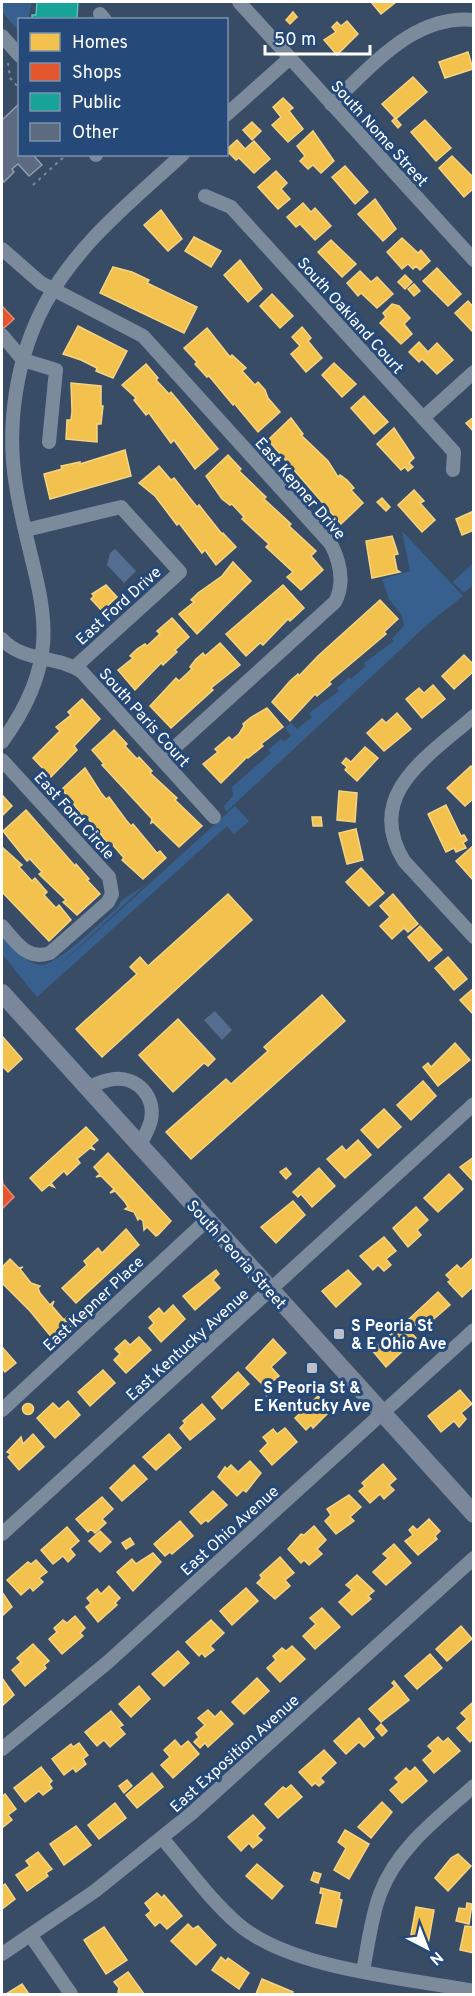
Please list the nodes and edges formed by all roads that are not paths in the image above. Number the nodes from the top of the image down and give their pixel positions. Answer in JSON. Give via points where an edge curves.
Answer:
{"nodes":[{"id":1,"x":239,"y":2,"type":"edge"},
{"id":2,"x":474,"y":20,"type":"edge"},
{"id":3,"x":2,"y":36,"type":"edge"},
{"id":4,"x":13,"y":57,"type":"edge"},
{"id":5,"x":290,"y":58,"type":"junction"},
{"id":6,"x":331,"y":104,"type":"junction"},
{"id":7,"x":228,"y":113,"type":"edge"},
{"id":8,"x":181,"y":156,"type":"edge"},
{"id":9,"x":205,"y":196,"type":"dead end"},
{"id":10,"x":2,"y":249,"type":"edge"},
{"id":11,"x":474,"y":260,"type":"edge"},
{"id":12,"x":53,"y":290,"type":"junction"},
{"id":13,"x":2,"y":335,"type":"edge"},
{"id":14,"x":23,"y":360,"type":"junction"},
{"id":15,"x":474,"y":372,"type":"edge"},
{"id":16,"x":423,"y":418,"type":"junction"},
{"id":17,"x":49,"y":442,"type":"dead end"},
{"id":18,"x":7,"y":456,"type":"edge"},
{"id":19,"x":453,"y":470,"type":"dead end"},
{"id":20,"x":26,"y":530,"type":"junction"},
{"id":21,"x":2,"y":639,"type":"edge"},
{"id":22,"x":41,"y":657,"type":"junction"},
{"id":23,"x":75,"y":667,"type":"junction"},
{"id":24,"x":474,"y":716,"type":"edge"},
{"id":25,"x":2,"y":742,"type":"edge"},
{"id":26,"x":162,"y":759,"type":"junction"},
{"id":27,"x":2,"y":760,"type":"edge"},
{"id":28,"x":214,"y":817,"type":"dead end"},
{"id":29,"x":2,"y":926,"type":"edge"},
{"id":30,"x":474,"y":937,"type":"edge"},
{"id":31,"x":2,"y":993,"type":"edge"},
{"id":32,"x":87,"y":1088,"type":"junction"},
{"id":33,"x":474,"y":1104,"type":"edge"},
{"id":34,"x":140,"y":1146,"type":"junction"},
{"id":35,"x":207,"y":1220,"type":"junction"},
{"id":36,"x":270,"y":1290,"type":"junction"},
{"id":37,"x":474,"y":1330,"type":"edge"},
{"id":38,"x":2,"y":1410,"type":"edge"},
{"id":39,"x":382,"y":1413,"type":"junction"},
{"id":40,"x":474,"y":1514,"type":"edge"},
{"id":41,"x":2,"y":1534,"type":"edge"},
{"id":42,"x":474,"y":1558,"type":"edge"},
{"id":43,"x":2,"y":1749,"type":"edge"},
{"id":44,"x":474,"y":1786,"type":"edge"},
{"id":45,"x":162,"y":1838,"type":"junction"},
{"id":46,"x":31,"y":1936,"type":"junction"},
{"id":47,"x":2,"y":1954,"type":"edge"},
{"id":48,"x":363,"y":1971,"type":"junction"},
{"id":49,"x":474,"y":1991,"type":"edge"},
{"id":50,"x":71,"y":1995,"type":"edge"}],
"edges":[{"from":1,"to":5,"type":"street","name":"South Nome Street"},
{"from":2,"to":6,"type":"street","via":[[444,21],[416,30]]},
{"from":3,"to":4,"type":"street"},
{"from":5,"to":6,"type":"street","name":"South Nome Street"},
{"from":5,"to":7,"type":"street"},
{"from":6,"to":11,"type":"street","name":"South Nome Street"},
{"from":8,"to":12,"type":"street","via":[[98,232]]},
{"from":9,"to":16,"type":"street","name":"South Oakland Court","via":[[231,207]]},
{"from":10,"to":12,"type":"street","name":"East Kepner Drive"},
{"from":12,"to":14,"type":"street"},
{"from":12,"to":26,"type":"street","name":"East Kepner Drive","via":[[143,336],[336,554],[341,582],[335,602]]},
{"from":13,"to":14,"type":"street"},
{"from":14,"to":17,"type":"street","via":[[56,370]]},
{"from":14,"to":18,"type":"street"},
{"from":15,"to":16,"type":"street"},
{"from":16,"to":19,"type":"street","name":"South Oakland Court","via":[[454,452]]},
{"from":18,"to":20,"type":"street"},
{"from":20,"to":22,"type":"street","via":[[43,608]]},
{"from":20,"to":23,"type":"street","name":"East Ford Drive","via":[[121,507],[180,572]]},
{"from":21,"to":22,"type":"street","name":"South Paris Court","via":[[16,652]]},
{"from":22,"to":23,"type":"street","name":"South Paris Court"},
{"from":22,"to":25,"type":"street","via":[[27,702]]},
{"from":23,"to":26,"type":"street","name":"South Paris Court"},
{"from":24,"to":30,"type":"street","via":[[406,778],[393,801],[390,817],[396,847],[404,861]]},
{"from":26,"to":28,"type":"street","name":"South Paris Court"},
{"from":27,"to":29,"type":"street","name":"East Ford Circle","via":[[109,877],[112,885],[108,902],[42,956],[26,953]]},
{"from":31,"to":32,"type":"main road","name":"South Peoria Street"},
{"from":32,"to":34,"type":"main road","name":"South Peoria Street"},
{"from":32,"to":34,"type":"street","via":[[123,1078],[144,1091],[152,1110]]},
{"from":33,"to":36,"type":"street","name":"East Kentucky Avenue"},
{"from":34,"to":35,"type":"main road","name":"South Peoria Street"},
{"from":35,"to":36,"type":"main road","name":"South Peoria Street"},
{"from":35,"to":38,"type":"street","name":"East Kepner Place"},
{"from":36,"to":39,"type":"main road","name":"South Peoria Street"},
{"from":36,"to":41,"type":"street","name":"East Kentucky Avenue"},
{"from":37,"to":39,"type":"street","name":"East Ohio Avenue"},
{"from":39,"to":40,"type":"main road","name":"South Peoria Street"},
{"from":39,"to":43,"type":"street","name":"East Ohio Avenue","via":[[108,1662]]},
{"from":42,"to":45,"type":"street","name":"East Exposition Avenue"},
{"from":44,"to":48,"type":"street","via":[[414,1840],[390,1872],[373,1917]]},
{"from":45,"to":46,"type":"street","name":"East Exposition Avenue"},
{"from":45,"to":48,"type":"street","via":[[218,1904],[264,1942],[311,1960]]},
{"from":46,"to":47,"type":"street","name":"East Exposition Avenue"},
{"from":46,"to":50,"type":"street"},
{"from":48,"to":49,"type":"street"}]}
